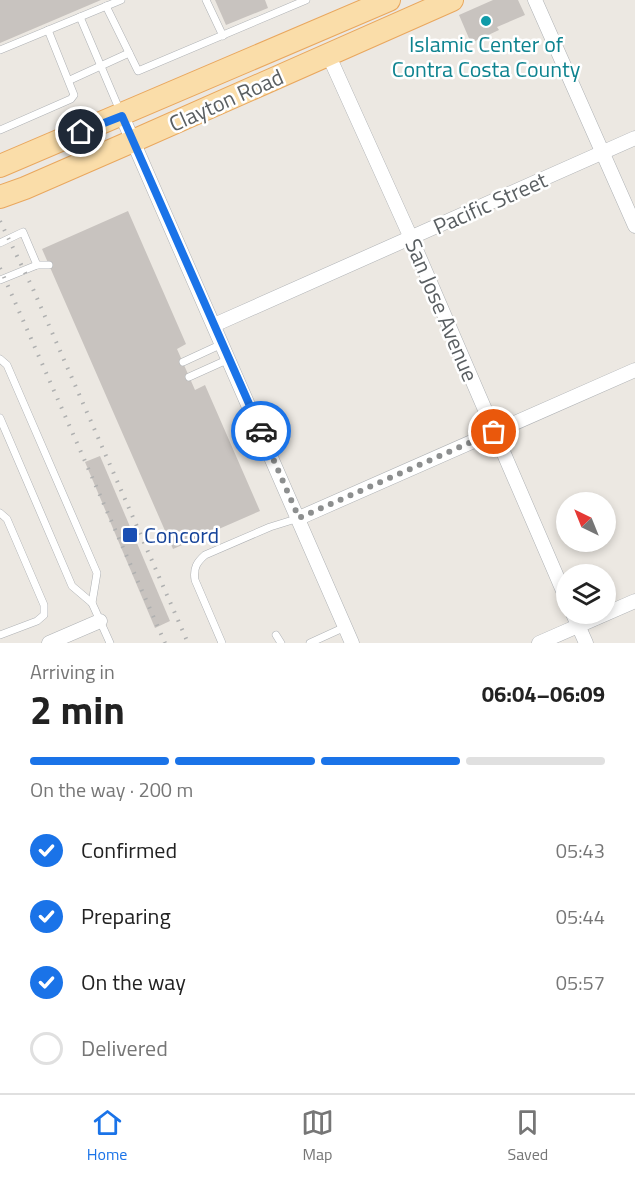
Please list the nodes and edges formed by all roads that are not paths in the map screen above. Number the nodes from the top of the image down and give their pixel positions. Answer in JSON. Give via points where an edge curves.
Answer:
{"nodes":[{"id":1,"x":121,"y":0,"type":"edge"},
{"id":2,"x":207,"y":0,"type":"edge"},
{"id":3,"x":306,"y":0,"type":"edge"},
{"id":4,"x":452,"y":0,"type":"edge"},
{"id":5,"x":535,"y":0,"type":"edge"},
{"id":6,"x":375,"y":3,"type":"edge"},
{"id":7,"x":106,"y":6,"type":"junction"},
{"id":8,"x":81,"y":17,"type":"junction"},
{"id":9,"x":48,"y":30,"type":"junction"},
{"id":10,"x":223,"y":36,"type":"junction"},
{"id":11,"x":0,"y":50,"type":"edge"},
{"id":12,"x":129,"y":53,"type":"junction"},
{"id":13,"x":328,"y":54,"type":"junction"},
{"id":14,"x":102,"y":66,"type":"junction"},
{"id":15,"x":70,"y":80,"type":"junction"},
{"id":16,"x":122,"y":116,"type":"junction"},
{"id":17,"x":0,"y":130,"type":"edge"},
{"id":18,"x":635,"y":138,"type":"edge"},
{"id":19,"x":133,"y":141,"type":"junction"},
{"id":20,"x":603,"y":153,"type":"junction"},
{"id":21,"x":0,"y":166,"type":"edge"},
{"id":22,"x":0,"y":197,"type":"edge"},
{"id":23,"x":635,"y":226,"type":"edge"},
{"id":24,"x":411,"y":238,"type":"junction"},
{"id":25,"x":0,"y":243,"type":"edge"},
{"id":26,"x":37,"y":265,"type":"junction"},
{"id":27,"x":49,"y":265,"type":"dead end"},
{"id":28,"x":0,"y":280,"type":"edge"},
{"id":29,"x":214,"y":325,"type":"junction"},
{"id":30,"x":222,"y":344,"type":"junction"},
{"id":31,"x":0,"y":359,"type":"edge"},
{"id":32,"x":229,"y":359,"type":"junction"},
{"id":33,"x":183,"y":362,"type":"dead end"},
{"id":34,"x":635,"y":370,"type":"edge"},
{"id":35,"x":189,"y":377,"type":"dead end"},
{"id":36,"x":0,"y":418,"type":"edge"},
{"id":37,"x":494,"y":432,"type":"junction"},
{"id":38,"x":0,"y":513,"type":"edge"},
{"id":39,"x":299,"y":518,"type":"junction"},
{"id":40,"x":556,"y":575,"type":"edge"},
{"id":41,"x":635,"y":602,"type":"edge"},
{"id":42,"x":92,"y":603,"type":"junction"},
{"id":43,"x":616,"y":608,"type":"edge"},
{"id":44,"x":100,"y":621,"type":"junction"},
{"id":45,"x":569,"y":624,"type":"edge"},
{"id":46,"x":577,"y":624,"type":"edge"},
{"id":47,"x":345,"y":627,"type":"junction"},
{"id":48,"x":0,"y":635,"type":"edge"},
{"id":49,"x":276,"y":635,"type":"dead end"},
{"id":50,"x":49,"y":643,"type":"edge"},
{"id":51,"x":110,"y":643,"type":"edge"},
{"id":52,"x":222,"y":643,"type":"edge"},
{"id":53,"x":281,"y":643,"type":"edge"},
{"id":54,"x":310,"y":643,"type":"edge"},
{"id":55,"x":352,"y":643,"type":"edge"},
{"id":56,"x":539,"y":643,"type":"edge"},
{"id":57,"x":586,"y":643,"type":"edge"}],
"edges":[{"from":1,"to":7,"type":"lane"},
{"from":2,"to":10,"type":"lane"},
{"from":3,"to":10,"type":"lane"},
{"from":4,"to":13,"type":"main road","name":"Clayton Road"},
{"from":5,"to":20,"type":"street"},
{"from":6,"to":16,"type":"main road","name":"Clayton Road"},
{"from":7,"to":8,"type":"lane"},
{"from":7,"to":12,"type":"lane"},
{"from":8,"to":9,"type":"lane"},
{"from":8,"to":14,"type":"lane"},
{"from":9,"to":11,"type":"lane"},
{"from":9,"to":15,"type":"lane"},
{"from":10,"to":12,"type":"lane","via":[[138,70]]},
{"from":12,"to":14,"type":"lane"},
{"from":13,"to":19,"type":"main road","name":"Clayton Road"},
{"from":13,"to":24,"type":"street","name":"San Jose Avenue"},
{"from":14,"to":15,"type":"lane"},
{"from":14,"to":16,"type":"lane"},
{"from":15,"to":17,"type":"lane","via":[[75,92],[71,99]]},
{"from":16,"to":19,"type":"street"},
{"from":16,"to":21,"type":"main road","name":"Clayton Road"},
{"from":18,"to":20,"type":"street","name":"Pacific Street"},
{"from":19,"to":22,"type":"main road","name":"Clayton Road"},
{"from":19,"to":29,"type":"street"},
{"from":20,"to":23,"type":"street"},
{"from":20,"to":24,"type":"street","name":"Pacific Street"},
{"from":24,"to":29,"type":"street","name":"Pacific Street"},
{"from":24,"to":37,"type":"street","name":"San Jose Avenue"},
{"from":25,"to":26,"type":"lane","via":[[23,232]]},
{"from":26,"to":27,"type":"lane"},
{"from":26,"to":28,"type":"lane"},
{"from":29,"to":30,"type":"street"},
{"from":30,"to":32,"type":"street"},
{"from":30,"to":33,"type":"lane"},
{"from":31,"to":42,"type":"lane","via":[[7,365],[97,573]]},
{"from":32,"to":35,"type":"lane"},
{"from":32,"to":39,"type":"street"},
{"from":34,"to":37,"type":"street"},
{"from":36,"to":42,"type":"lane","via":[[72,586]]},
{"from":37,"to":39,"type":"street"},
{"from":37,"to":40,"type":"street","name":"San Jose Avenue"},
{"from":38,"to":48,"type":"lane","via":[[7,519],[44,605],[44,615],[37,621]]},
{"from":39,"to":47,"type":"street"},
{"from":39,"to":52,"type":"lane","via":[[205,555],[198,562],[195,580]]},
{"from":41,"to":43,"type":"street"},
{"from":42,"to":44,"type":"lane"},
{"from":44,"to":50,"type":"street"},
{"from":44,"to":51,"type":"lane"},
{"from":45,"to":56,"type":"street"},
{"from":46,"to":57,"type":"street"},
{"from":47,"to":54,"type":"lane"},
{"from":47,"to":55,"type":"street"},
{"from":49,"to":53,"type":"lane"}]}
